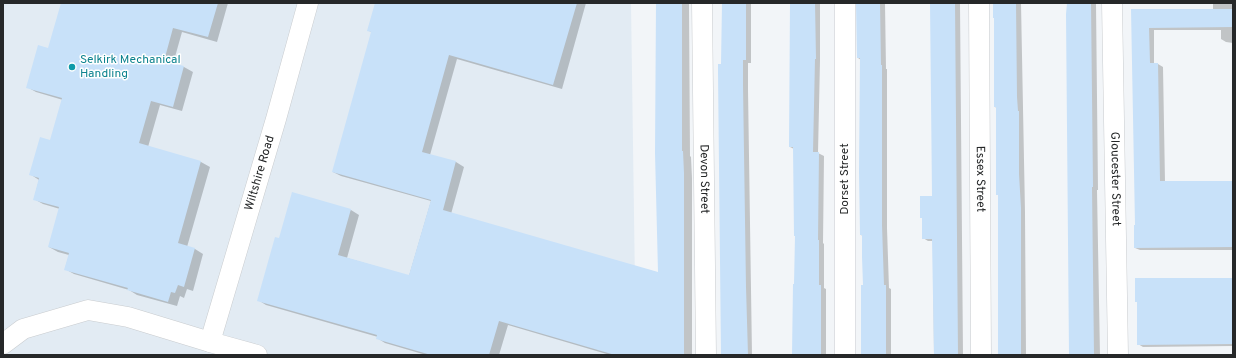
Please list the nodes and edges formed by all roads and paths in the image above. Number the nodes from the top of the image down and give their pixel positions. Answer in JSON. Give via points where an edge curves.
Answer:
{"nodes":[{"id":1,"x":308,"y":3,"type":"edge"},
{"id":2,"x":702,"y":3,"type":"edge"},
{"id":3,"x":845,"y":3,"type":"edge"},
{"id":4,"x":979,"y":3,"type":"edge"},
{"id":5,"x":1112,"y":3,"type":"edge"},
{"id":6,"x":210,"y":342,"type":"junction"},
{"id":7,"x":3,"y":344,"type":"edge"},
{"id":8,"x":257,"y":355,"type":"edge"},
{"id":9,"x":706,"y":355,"type":"edge"},
{"id":10,"x":845,"y":355,"type":"edge"},
{"id":11,"x":981,"y":355,"type":"edge"},
{"id":12,"x":1118,"y":355,"type":"edge"}],
"edges":[{"from":1,"to":6,"type":"street","name":"Wiltshire Road"},
{"from":2,"to":9,"type":"street","name":"Devon Street"},
{"from":3,"to":10,"type":"street","name":"Dorset Street"},
{"from":4,"to":11,"type":"street","name":"Essex Street"},
{"from":5,"to":12,"type":"street","name":"Gloucester Street"},
{"from":6,"to":7,"type":"street","via":[[128,317],[88,310],[23,329]]},
{"from":6,"to":8,"type":"street"}]}
